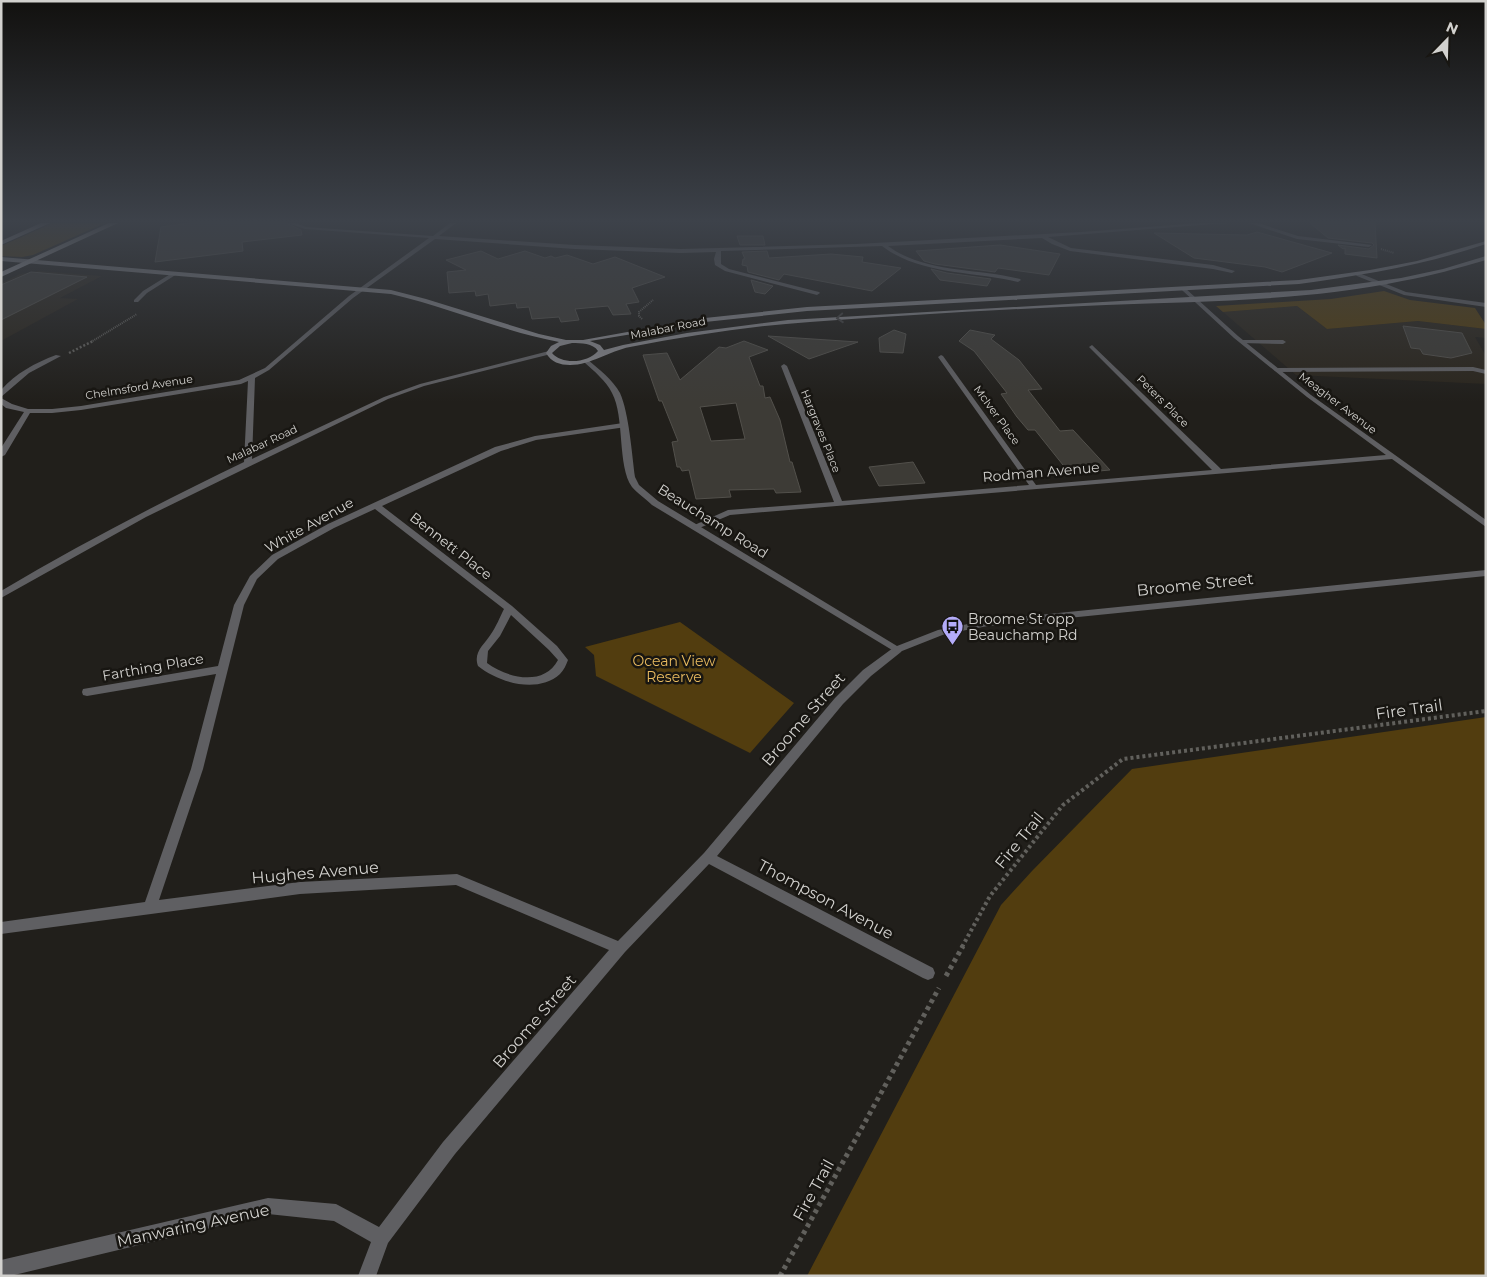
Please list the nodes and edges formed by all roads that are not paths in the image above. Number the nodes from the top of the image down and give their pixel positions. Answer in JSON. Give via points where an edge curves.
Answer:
{"nodes":[{"id":1,"x":160,"y":283,"type":"edge"},
{"id":2,"x":276,"y":283,"type":"edge"},
{"id":3,"x":373,"y":283,"type":"edge"},
{"id":4,"x":774,"y":283,"type":"edge"},
{"id":5,"x":1291,"y":283,"type":"edge"},
{"id":6,"x":1377,"y":283,"type":"joint"},
{"id":7,"x":363,"y":290,"type":"junction"},
{"id":8,"x":1185,"y":290,"type":"junction"},
{"id":9,"x":817,"y":294,"type":"dead end"},
{"id":10,"x":1194,"y":299,"type":"junction"},
{"id":11,"x":136,"y":301,"type":"dead end"},
{"id":12,"x":1486,"y":305,"type":"edge"},
{"id":13,"x":538,"y":336,"type":"junction"},
{"id":14,"x":583,"y":341,"type":"junction"},
{"id":15,"x":568,"y":342,"type":"junction"},
{"id":16,"x":1243,"y":342,"type":"junction"},
{"id":17,"x":1283,"y":342,"type":"dead end"},
{"id":18,"x":1092,"y":347,"type":"dead end"},
{"id":19,"x":550,"y":351,"type":"junction"},
{"id":20,"x":599,"y":354,"type":"junction"},
{"id":21,"x":58,"y":356,"type":"road end"},
{"id":22,"x":940,"y":357,"type":"dead end"},
{"id":23,"x":586,"y":361,"type":"junction"},
{"id":24,"x":784,"y":366,"type":"dead end"},
{"id":25,"x":1277,"y":370,"type":"junction"},
{"id":26,"x":1486,"y":372,"type":"edge"},
{"id":27,"x":252,"y":378,"type":"junction"},
{"id":28,"x":1,"y":395,"type":"edge"},
{"id":29,"x":1,"y":400,"type":"edge"},
{"id":30,"x":28,"y":412,"type":"junction"},
{"id":31,"x":623,"y":425,"type":"junction"},
{"id":32,"x":1,"y":454,"type":"edge"},
{"id":33,"x":1393,"y":457,"type":"junction"},
{"id":34,"x":248,"y":464,"type":"junction"},
{"id":35,"x":1218,"y":471,"type":"junction"},
{"id":36,"x":1034,"y":487,"type":"junction"},
{"id":37,"x":839,"y":504,"type":"junction"},
{"id":38,"x":376,"y":505,"type":"junction"},
{"id":39,"x":1486,"y":524,"type":"edge"},
{"id":40,"x":694,"y":527,"type":"junction"},
{"id":41,"x":1486,"y":573,"type":"edge"},
{"id":42,"x":1,"y":595,"type":"edge"},
{"id":43,"x":510,"y":608,"type":"junction"},
{"id":44,"x":898,"y":650,"type":"junction"},
{"id":45,"x":222,"y":669,"type":"junction"},
{"id":46,"x":87,"y":692,"type":"dead end"},
{"id":47,"x":708,"y":857,"type":"junction"},
{"id":48,"x":150,"y":906,"type":"junction"},
{"id":49,"x":1,"y":928,"type":"edge"},
{"id":50,"x":620,"y":948,"type":"junction"},
{"id":51,"x":928,"y":972,"type":"dead end"},
{"id":52,"x":381,"y":1238,"type":"junction"},
{"id":53,"x":1,"y":1269,"type":"edge"},
{"id":54,"x":366,"y":1276,"type":"edge"}],
"edges":[{"from":1,"to":11,"type":"street"},
{"from":2,"to":7,"type":"main road"},
{"from":3,"to":7,"type":"street","name":"Chelmsford Avenue"},
{"from":4,"to":9,"type":"street"},
{"from":5,"to":8,"type":"main road","name":"Malabar Road"},
{"from":6,"to":10,"type":"main road","name":"Malabar Road"},
{"from":6,"to":12,"type":"street","via":[[1418,296]]},
{"from":7,"to":13,"type":"main road","via":[[408,295]]},
{"from":7,"to":27,"type":"street","name":"Chelmsford Avenue"},
{"from":8,"to":10,"type":"street","name":"Meagher Avenue"},
{"from":8,"to":14,"type":"main road","name":"Malabar Road","via":[[780,312],[705,320]]},
{"from":10,"to":16,"type":"street","name":"Meagher Avenue"},
{"from":10,"to":20,"type":"main road","name":"Malabar Road","one_way":true,"via":[[780,322],[691,334]]},
{"from":13,"to":15,"type":"main road"},
{"from":13,"to":19,"type":"main road","via":[[549,343]]},
{"from":14,"to":15,"type":"main road","name":"Malabar Road"},
{"from":14,"to":20,"type":"main road","via":[[598,346]]},
{"from":15,"to":19,"type":"main road"},
{"from":16,"to":17,"type":"street"},
{"from":16,"to":25,"type":"street","name":"Meagher Avenue"},
{"from":18,"to":35,"type":"street","name":"Peters Place"},
{"from":19,"to":23,"type":"main road","via":[[554,359],[561,362]]},
{"from":19,"to":34,"type":"street","name":"Malabar Road","via":[[422,385],[386,398]]},
{"from":20,"to":23,"type":"main road","name":"Malabar Road"},
{"from":21,"to":28,"type":"street","via":[[28,371],[8,385]]},
{"from":22,"to":36,"type":"street","name":"McIver Place"},
{"from":23,"to":31,"type":"street","name":"Beauchamp Road","via":[[611,385],[620,401]]},
{"from":24,"to":37,"type":"street","name":"Hargraves Place"},
{"from":25,"to":26,"type":"street","via":[[1473,369]]},
{"from":25,"to":33,"type":"street","name":"Meagher Avenue"},
{"from":27,"to":30,"type":"street","name":"Chelmsford Avenue","via":[[81,408]]},
{"from":27,"to":34,"type":"street"},
{"from":29,"to":30,"type":"street","name":"Chelmsford Avenue"},
{"from":30,"to":32,"type":"street"},
{"from":31,"to":38,"type":"street","name":"White Avenue","via":[[514,443]]},
{"from":31,"to":40,"type":"street","name":"Beauchamp Road","via":[[629,467],[636,486],[655,503]]},
{"from":33,"to":35,"type":"street","name":"Rodman Avenue"},
{"from":33,"to":39,"type":"street","name":"Meagher Avenue"},
{"from":34,"to":42,"type":"street","name":"Malabar Road","via":[[108,532]]},
{"from":35,"to":36,"type":"street","name":"Rodman Avenue"},
{"from":36,"to":37,"type":"street","name":"Rodman Avenue"},
{"from":37,"to":40,"type":"street","name":"Rodman Avenue","via":[[728,513]]},
{"from":38,"to":43,"type":"street","name":"Bennett Place"},
{"from":38,"to":45,"type":"street","name":"White Avenue","via":[[275,557],[253,578],[239,605]]},
{"from":40,"to":44,"type":"street","name":"Beauchamp Road"},
{"from":41,"to":44,"type":"street","name":"Broome Street","via":[[988,623],[948,629]]},
{"from":43,"to":43,"type":"street","name":"Bennett Place","via":[[483,650],[482,664],[493,672],[518,680],[536,680],[561,670],[563,660]]},
{"from":44,"to":47,"type":"street","name":"Broome Street","via":[[839,701]]},
{"from":45,"to":46,"type":"street","name":"Farthing Place"},
{"from":45,"to":48,"type":"street","name":"White Avenue","via":[[197,769]]},
{"from":47,"to":50,"type":"street","name":"Broome Street"},
{"from":47,"to":51,"type":"street","name":"Thompson Avenue"},
{"from":48,"to":49,"type":"street","name":"Hughes Avenue"},
{"from":48,"to":50,"type":"street","name":"Hughes Avenue","via":[[300,888],[457,879]]},
{"from":50,"to":52,"type":"street","name":"Broome Street","via":[[449,1148]]},
{"from":52,"to":53,"type":"street","name":"Manwaring Avenue","via":[[336,1214],[268,1206]]},
{"from":52,"to":54,"type":"street","name":"Broome Street"}]}
